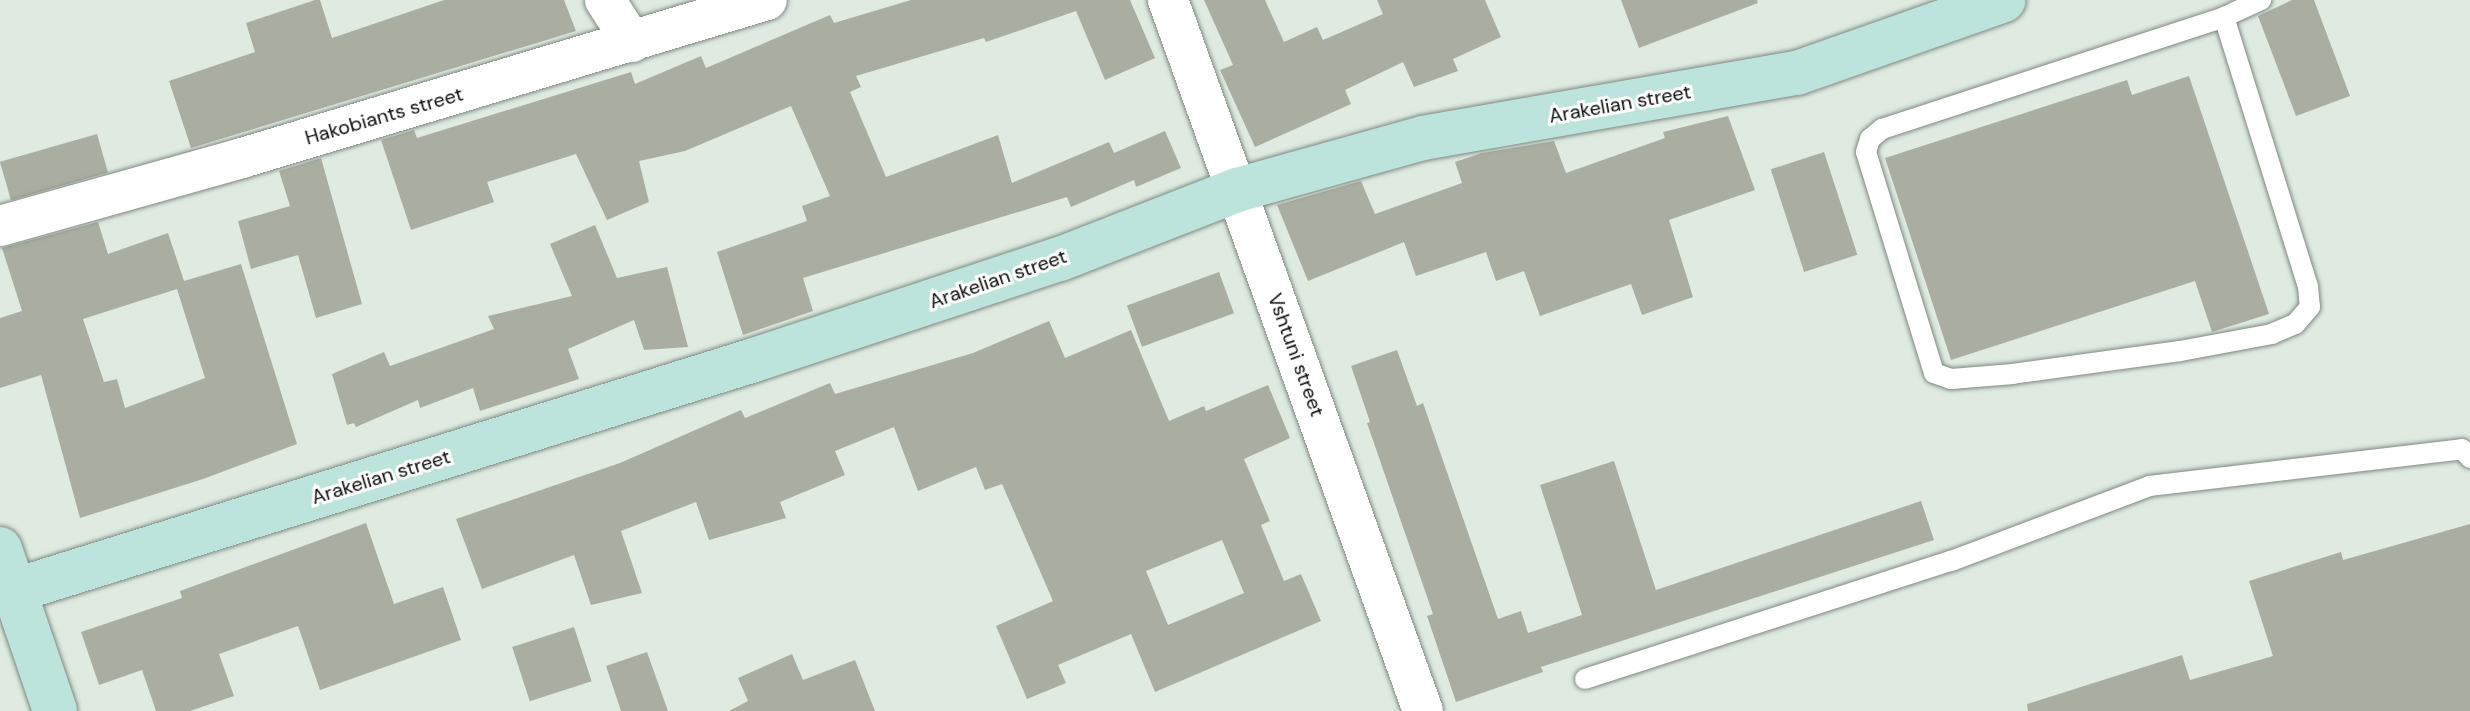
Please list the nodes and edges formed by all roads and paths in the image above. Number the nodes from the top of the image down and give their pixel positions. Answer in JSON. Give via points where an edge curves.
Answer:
{"nodes":[{"id":1,"x":605,"y":0,"type":"edge"},
{"id":2,"x":767,"y":0,"type":"edge"},
{"id":3,"x":1168,"y":0,"type":"edge"},
{"id":4,"x":2004,"y":0,"type":"edge"},
{"id":5,"x":2261,"y":0,"type":"edge"},
{"id":6,"x":2224,"y":17,"type":"junction"},
{"id":7,"x":632,"y":42,"type":"junction"},
{"id":8,"x":1237,"y":190,"type":"junction"},
{"id":9,"x":0,"y":226,"type":"edge"},
{"id":10,"x":2470,"y":458,"type":"edge"},
{"id":11,"x":0,"y":549,"type":"edge"},
{"id":12,"x":7,"y":593,"type":"edge"},
{"id":13,"x":1585,"y":679,"type":"dead end"},
{"id":14,"x":55,"y":711,"type":"edge"},
{"id":15,"x":1423,"y":711,"type":"edge"}],
"edges":[{"from":1,"to":7,"type":"street"},
{"from":2,"to":7,"type":"street","name":"Hakobiants street"},
{"from":3,"to":8,"type":"street","name":"Vshtuni street"},
{"from":4,"to":8,"type":"street","name":"Arakelian street","via":[[1797,73],[1423,138]]},
{"from":5,"to":6,"type":"lane"},
{"from":6,"to":6,"type":"lane","via":[[1882,129],[1870,139],[1866,152],[1934,373],[1951,379],[2013,374],[2180,351],[2272,334],[2295,324],[2310,307],[2308,286]]},
{"from":7,"to":9,"type":"street","name":"Hakobiants street"},
{"from":8,"to":12,"type":"street","name":"Arakelian street","via":[[1060,259],[754,360]]},
{"from":8,"to":15,"type":"street","name":"Vshtuni street"},
{"from":10,"to":13,"type":"lane","via":[[2462,449],[2149,486],[1951,561]]},
{"from":11,"to":12,"type":"street"},
{"from":12,"to":14,"type":"street"}]}
